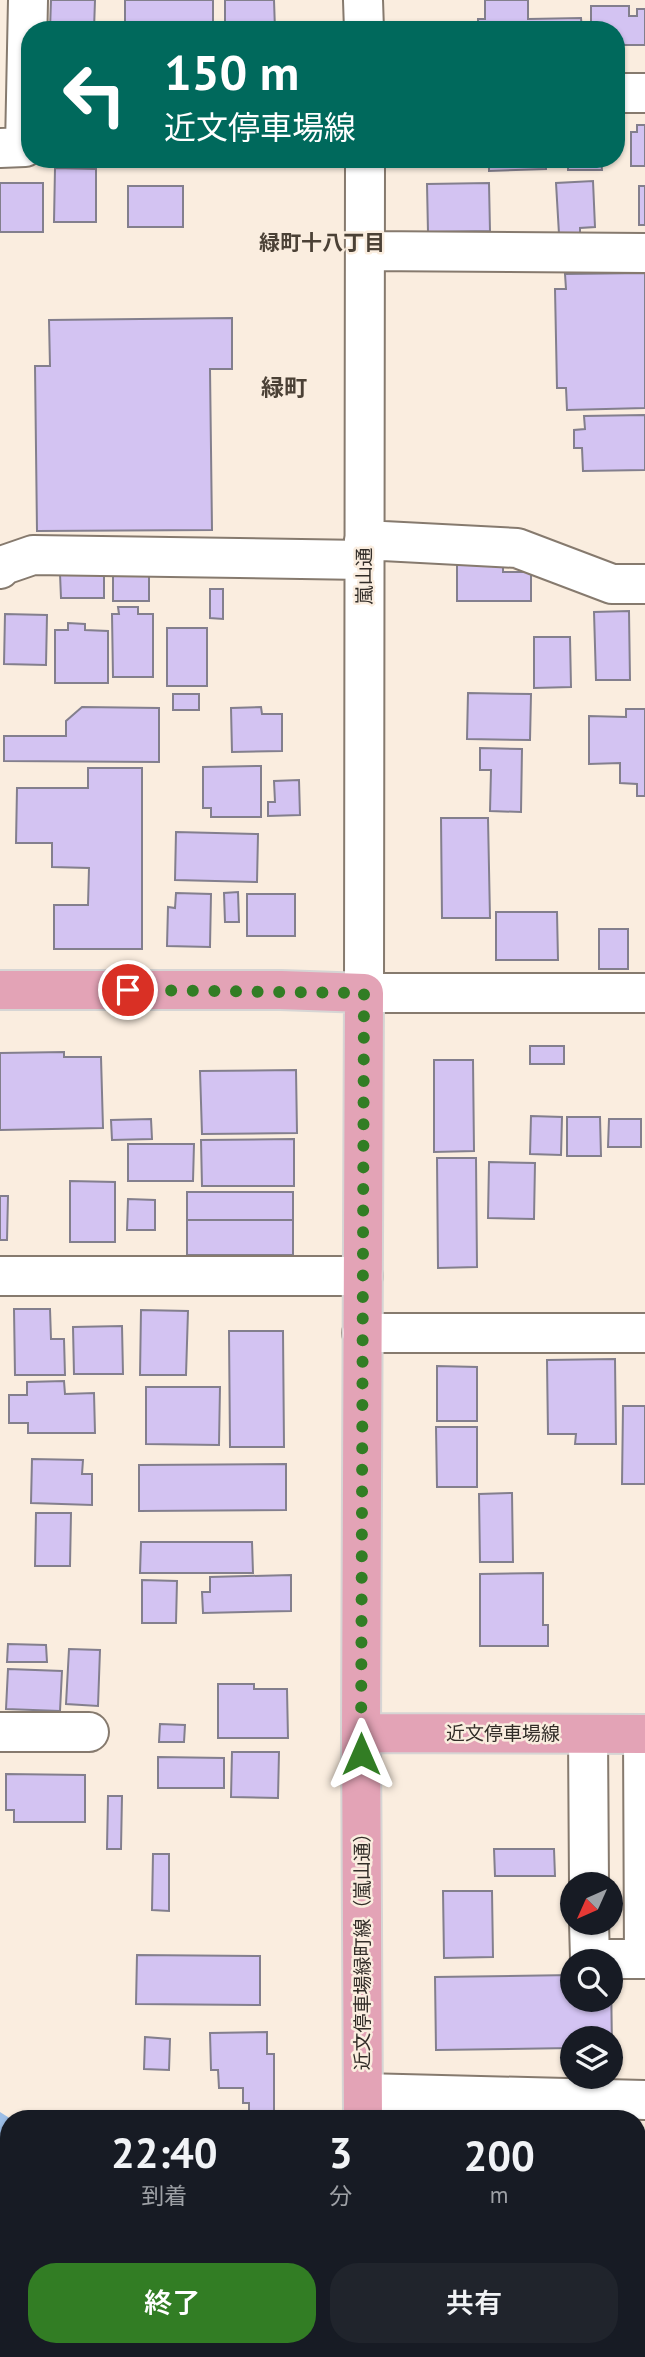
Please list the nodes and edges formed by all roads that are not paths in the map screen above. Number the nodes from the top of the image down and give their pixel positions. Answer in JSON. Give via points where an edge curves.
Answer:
{"nodes":[{"id":1,"x":28,"y":0,"type":"edge"},
{"id":2,"x":363,"y":0,"type":"edge"},
{"id":3,"x":28,"y":21,"type":"edge"},
{"id":4,"x":364,"y":21,"type":"edge"},
{"id":5,"x":625,"y":93,"type":"edge"},
{"id":6,"x":645,"y":93,"type":"edge"},
{"id":7,"x":21,"y":147,"type":"edge"},
{"id":8,"x":0,"y":148,"type":"edge"},
{"id":9,"x":365,"y":168,"type":"edge"},
{"id":10,"x":365,"y":251,"type":"junction"},
{"id":11,"x":645,"y":253,"type":"edge"},
{"id":12,"x":364,"y":550,"type":"junction"},
{"id":13,"x":0,"y":569,"type":"edge"},
{"id":14,"x":645,"y":584,"type":"edge"},
{"id":15,"x":0,"y":990,"type":"edge"},
{"id":16,"x":364,"y":993,"type":"junction"},
{"id":17,"x":645,"y":993,"type":"edge"},
{"id":18,"x":0,"y":1276,"type":"edge"},
{"id":19,"x":363,"y":1276,"type":"junction"},
{"id":20,"x":362,"y":1333,"type":"junction"},
{"id":21,"x":645,"y":1333,"type":"edge"},
{"id":22,"x":0,"y":1732,"type":"edge"},
{"id":23,"x":89,"y":1732,"type":"dead end"},
{"id":24,"x":361,"y":1733,"type":"junction"},
{"id":25,"x":588,"y":1734,"type":"junction"},
{"id":26,"x":644,"y":1734,"type":"edge"},
{"id":27,"x":589,"y":1872,"type":"edge"},
{"id":28,"x":589,"y":1936,"type":"edge"},
{"id":29,"x":645,"y":2099,"type":"edge"},
{"id":30,"x":363,"y":2106,"type":"edge"}],
"edges":[{"from":1,"to":3,"type":"street"},
{"from":2,"to":4,"type":"street"},
{"from":5,"to":6,"type":"street"},
{"from":7,"to":8,"type":"street"},
{"from":9,"to":10,"type":"street","name":"嵐山通"},
{"from":10,"to":11,"type":"street"},
{"from":10,"to":12,"type":"street","name":"嵐山通"},
{"from":12,"to":13,"type":"street","via":[[33,555]]},
{"from":12,"to":14,"type":"street","via":[[517,548],[612,584]]},
{"from":12,"to":16,"type":"street","name":"嵐山通"},
{"from":15,"to":16,"type":"main road"},
{"from":16,"to":17,"type":"street"},
{"from":16,"to":19,"type":"main road","name":"近文停車場緑町線（嵐山通）"},
{"from":18,"to":19,"type":"street"},
{"from":19,"to":20,"type":"main road","name":"近文停車場緑町線（嵐山通）"},
{"from":20,"to":21,"type":"street"},
{"from":20,"to":24,"type":"main road","name":"近文停車場緑町線（嵐山通）"},
{"from":22,"to":23,"type":"street"},
{"from":24,"to":25,"type":"main road","name":"近文停車場線"},
{"from":24,"to":30,"type":"main road","name":"近文停車場緑町線（嵐山通）"},
{"from":25,"to":26,"type":"main road","name":"近文停車場線"},
{"from":25,"to":27,"type":"street"},
{"from":26,"to":28,"type":"street","via":[[644,1959],[590,1959]]},
{"from":29,"to":30,"type":"street"}]}
